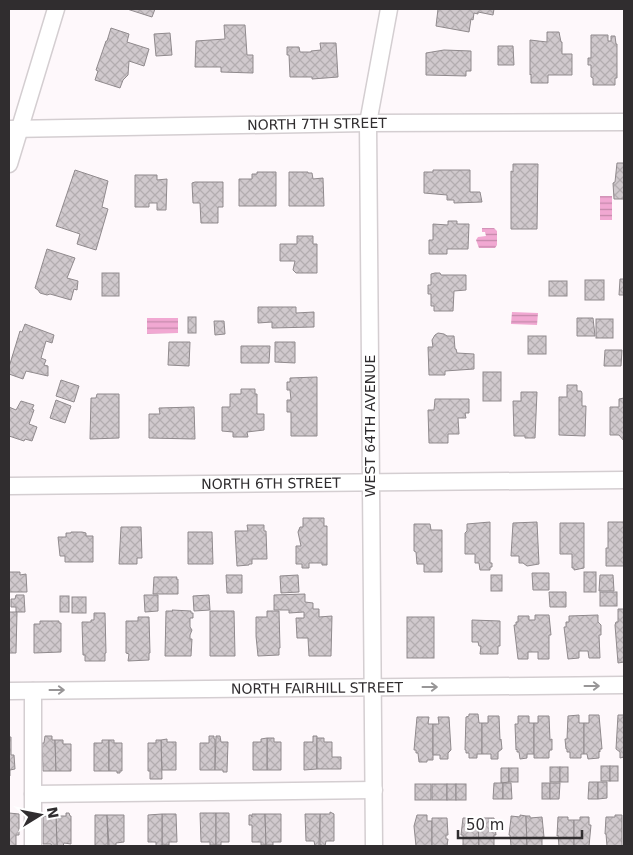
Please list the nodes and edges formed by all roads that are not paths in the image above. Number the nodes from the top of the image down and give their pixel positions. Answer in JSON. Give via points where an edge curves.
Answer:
{"nodes":[{"id":1,"x":56,"y":9,"type":"edge"},
{"id":2,"x":389,"y":9,"type":"edge"},
{"id":3,"x":624,"y":122,"type":"edge"},
{"id":4,"x":368,"y":123,"type":"junction"},
{"id":5,"x":14,"y":129,"type":"edge"},
{"id":6,"x":9,"y":164,"type":"edge"},
{"id":7,"x":624,"y":480,"type":"edge"},
{"id":8,"x":370,"y":483,"type":"junction"},
{"id":9,"x":9,"y":486,"type":"edge"},
{"id":10,"x":624,"y":686,"type":"edge"},
{"id":11,"x":373,"y":688,"type":"junction"},
{"id":12,"x":33,"y":690,"type":"junction"},
{"id":13,"x":9,"y":691,"type":"edge"},
{"id":14,"x":374,"y":790,"type":"junction"},
{"id":15,"x":33,"y":794,"type":"junction"},
{"id":16,"x":33,"y":846,"type":"edge"},
{"id":17,"x":374,"y":846,"type":"edge"}],
"edges":[{"from":1,"to":5,"type":"street"},
{"from":2,"to":4,"type":"street","name":"WEST 64TH AVENUE"},
{"from":3,"to":4,"type":"street","name":"NORTH 7TH STREET"},
{"from":4,"to":5,"type":"street","name":"NORTH 7TH STREET"},
{"from":4,"to":8,"type":"street","name":"WEST 64TH AVENUE"},
{"from":5,"to":6,"type":"street"},
{"from":7,"to":8,"type":"street","name":"NORTH 6TH STREET"},
{"from":8,"to":9,"type":"street","name":"NORTH 6TH STREET"},
{"from":8,"to":11,"type":"street","name":"WEST 64TH AVENUE"},
{"from":11,"to":10,"type":"street","name":"NORTH FAIRHILL STREET","one_way":true},
{"from":12,"to":11,"type":"street","name":"NORTH FAIRHILL STREET","one_way":true},
{"from":11,"to":14,"type":"street","name":"WEST 64TH AVENUE"},
{"from":12,"to":13,"type":"street","name":"NORTH FAIRHILL STREET"},
{"from":12,"to":15,"type":"street"},
{"from":14,"to":15,"type":"street"},
{"from":14,"to":17,"type":"street","name":"WEST 64TH AVENUE"},
{"from":15,"to":16,"type":"street"}]}
